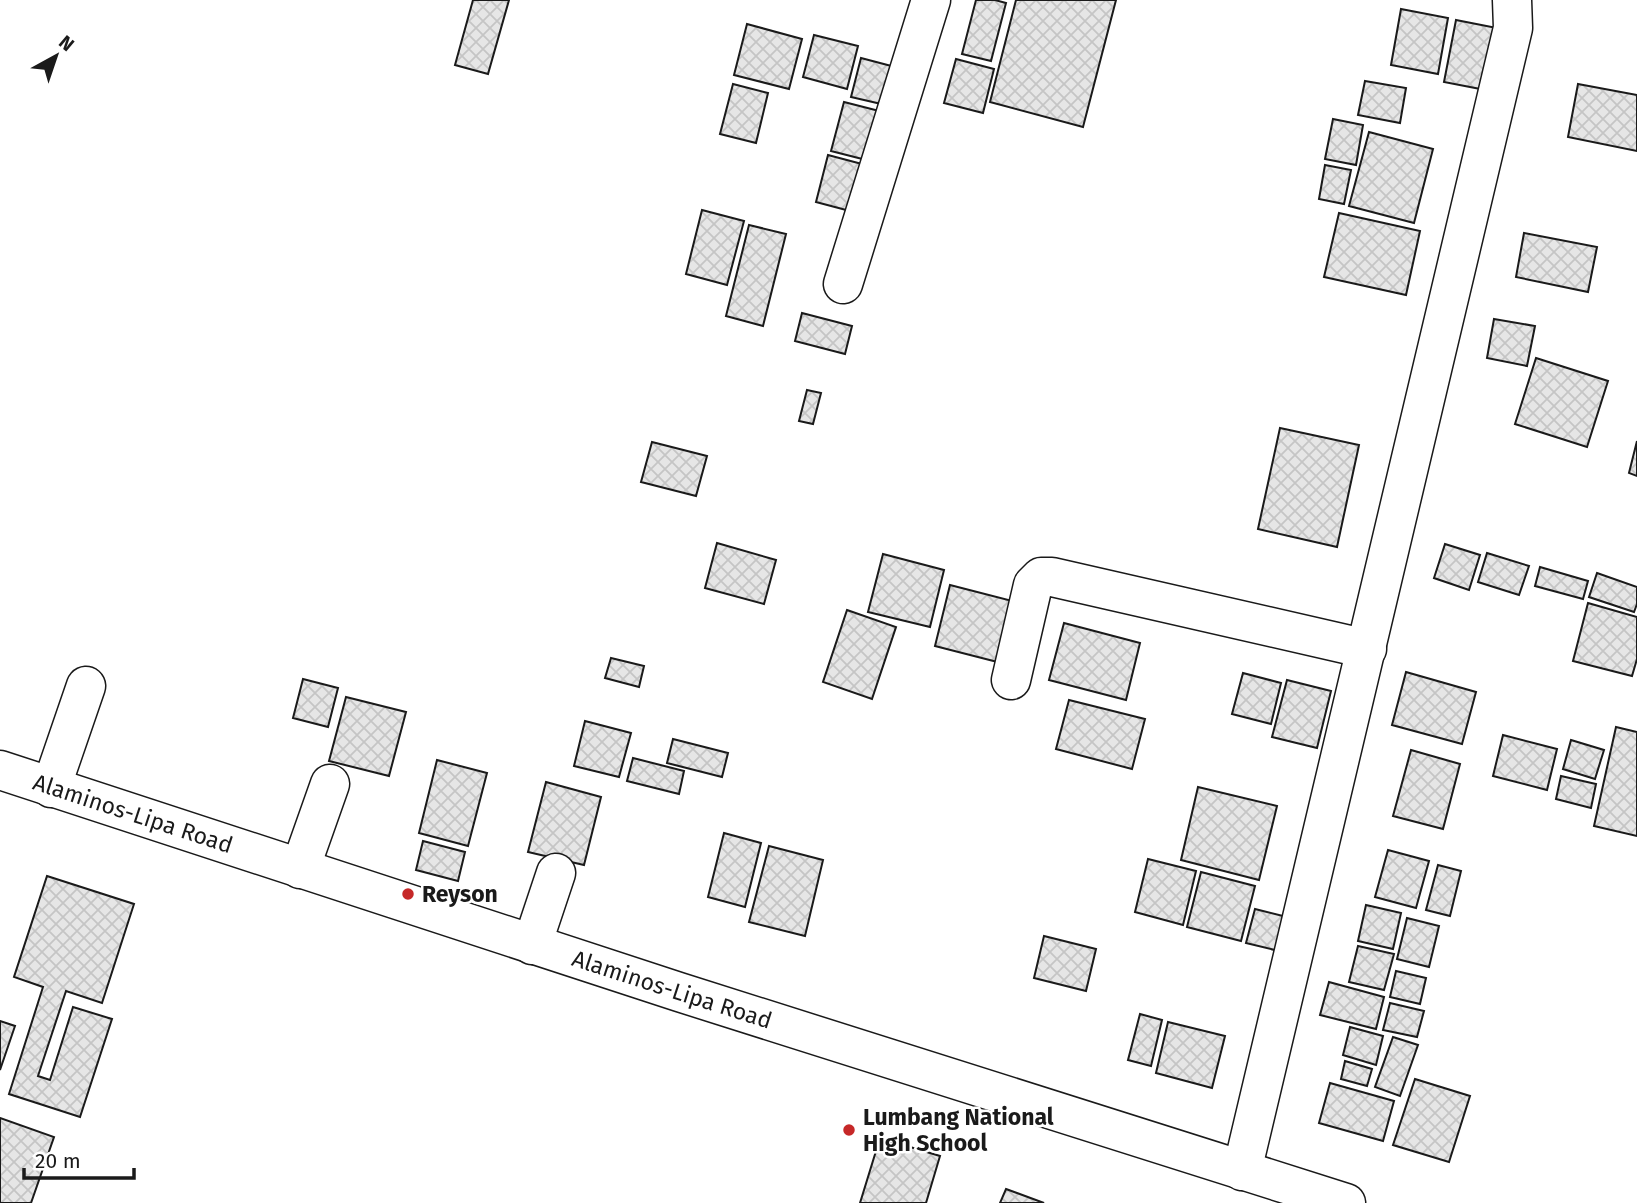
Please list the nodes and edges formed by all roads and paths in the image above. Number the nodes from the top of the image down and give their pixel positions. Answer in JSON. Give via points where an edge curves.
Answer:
{"nodes":[{"id":1,"x":931,"y":0,"type":"edge"},
{"id":2,"x":1511,"y":0,"type":"edge"},
{"id":3,"x":843,"y":284,"type":"dead end"},
{"id":4,"x":1367,"y":649,"type":"junction"},
{"id":5,"x":1011,"y":680,"type":"dead end"},
{"id":6,"x":86,"y":686,"type":"dead end"},
{"id":7,"x":0,"y":770,"type":"edge"},
{"id":8,"x":330,"y":784,"type":"dead end"},
{"id":9,"x":51,"y":788,"type":"junction"},
{"id":10,"x":300,"y":869,"type":"junction"},
{"id":11,"x":556,"y":873,"type":"dead end"},
{"id":12,"x":533,"y":945,"type":"junction"},
{"id":13,"x":1242,"y":1171,"type":"junction"},
{"id":14,"x":1346,"y":1203,"type":"edge"}],
"edges":[{"from":1,"to":3,"type":"street"},
{"from":2,"to":4,"type":"street","via":[[1513,28]]},
{"from":4,"to":5,"type":"street","via":[[1041,577],[1033,585]]},
{"from":4,"to":13,"type":"street"},
{"from":6,"to":9,"type":"street"},
{"from":7,"to":9,"type":"street","name":"Alaminos-Lipa Road"},
{"from":8,"to":10,"type":"street"},
{"from":9,"to":10,"type":"street","name":"Alaminos-Lipa Road"},
{"from":10,"to":12,"type":"street","name":"Alaminos-Lipa Road"},
{"from":11,"to":12,"type":"street"},
{"from":12,"to":13,"type":"street","name":"Alaminos-Lipa Road"},
{"from":13,"to":14,"type":"street","name":"Alaminos-Lipa Road"}]}
